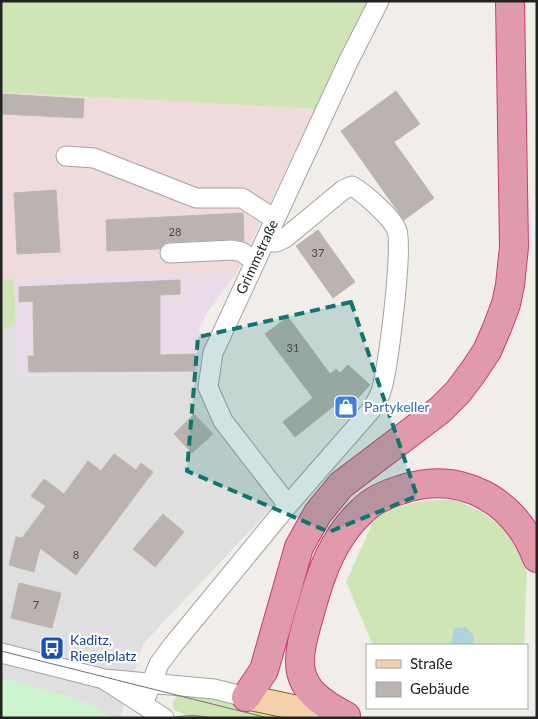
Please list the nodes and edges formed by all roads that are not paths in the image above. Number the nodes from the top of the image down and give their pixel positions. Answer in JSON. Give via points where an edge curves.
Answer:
{"nodes":[{"id":1,"x":379,"y":1,"type":"edge"},
{"id":2,"x":510,"y":1,"type":"edge"},
{"id":3,"x":66,"y":156,"type":"dead end"},
{"id":4,"x":275,"y":219,"type":"junction"},
{"id":5,"x":265,"y":242,"type":"junction"},
{"id":6,"x":170,"y":254,"type":"dead end"},
{"id":7,"x":255,"y":262,"type":"junction"},
{"id":8,"x":288,"y":505,"type":"junction"},
{"id":9,"x":537,"y":558,"type":"edge"},
{"id":10,"x":1,"y":653,"type":"edge"},
{"id":11,"x":104,"y":679,"type":"junction"},
{"id":12,"x":150,"y":682,"type":"junction"},
{"id":13,"x":246,"y":697,"type":"junction"},
{"id":14,"x":142,"y":704,"type":"junction"},
{"id":15,"x":350,"y":717,"type":"edge"},
{"id":16,"x":164,"y":718,"type":"edge"}],
"edges":[{"from":1,"to":4,"type":"street","name":"Grimmstraße"},
{"from":2,"to":13,"type":"highway","via":[[514,246],[510,285],[497,328],[487,351],[458,392],[420,426],[341,485],[318,513],[299,547],[264,670]]},
{"from":3,"to":4,"type":"street","via":[[94,158],[196,198],[242,198]]},
{"from":4,"to":5,"type":"street","name":"Grimmstraße"},
{"from":5,"to":7,"type":"street","name":"Grimmstraße"},
{"from":5,"to":8,"type":"street","via":[[285,238],[352,186],[391,221],[398,232],[390,339],[381,393],[371,410]]},
{"from":6,"to":7,"type":"street","via":[[232,250],[242,252]]},
{"from":7,"to":8,"type":"street","name":"Grimmstraße","via":[[213,353],[208,387],[223,421]]},
{"from":8,"to":12,"type":"street","via":[[158,664]]},
{"from":9,"to":15,"type":"highway","via":[[525,532],[508,512],[485,495],[463,487],[441,483],[410,486],[378,499],[364,509],[341,536],[324,567],[300,654],[300,670],[309,689],[329,707]]},
{"from":10,"to":11,"type":"street"},
{"from":11,"to":12,"type":"street"},
{"from":11,"to":14,"type":"street"},
{"from":12,"to":13,"type":"street","via":[[214,689]]},
{"from":12,"to":14,"type":"street"},
{"from":13,"to":15,"type":"main road"},
{"from":14,"to":16,"type":"street"}]}
